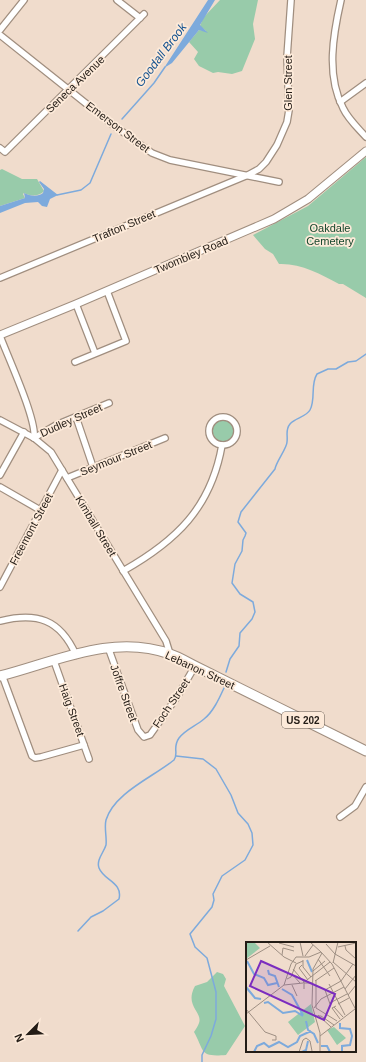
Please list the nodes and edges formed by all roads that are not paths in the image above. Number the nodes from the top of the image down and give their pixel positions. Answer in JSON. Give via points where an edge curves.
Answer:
{"nodes":[{"id":1,"x":24,"y":0,"type":"edge"},
{"id":2,"x":117,"y":0,"type":"edge"},
{"id":3,"x":291,"y":0,"type":"edge"},
{"id":4,"x":341,"y":0,"type":"edge"},
{"id":5,"x":0,"y":30,"type":"edge"},
{"id":6,"x":0,"y":35,"type":"edge"},
{"id":7,"x":366,"y":83,"type":"edge"},
{"id":8,"x":68,"y":90,"type":"junction"},
{"id":9,"x":340,"y":102,"type":"junction"},
{"id":10,"x":366,"y":137,"type":"edge"},
{"id":11,"x":2,"y":150,"type":"edge"},
{"id":12,"x":366,"y":150,"type":"edge"},
{"id":13,"x":248,"y":175,"type":"junction"},
{"id":14,"x":279,"y":182,"type":"dead end"},
{"id":15,"x":0,"y":278,"type":"edge"},
{"id":16,"x":106,"y":291,"type":"junction"},
{"id":17,"x":76,"y":304,"type":"junction"},
{"id":18,"x":0,"y":335,"type":"edge"},
{"id":19,"x":95,"y":354,"type":"junction"},
{"id":20,"x":75,"y":362,"type":"dead end"},
{"id":21,"x":109,"y":403,"type":"dead end"},
{"id":22,"x":76,"y":417,"type":"junction"},
{"id":23,"x":0,"y":420,"type":"edge"},
{"id":24,"x":24,"y":432,"type":"junction"},
{"id":25,"x":34,"y":438,"type":"junction"},
{"id":26,"x":165,"y":438,"type":"dead end"},
{"id":27,"x":222,"y":445,"type":"junction"},
{"id":28,"x":93,"y":467,"type":"junction"},
{"id":29,"x":62,"y":470,"type":"junction"},
{"id":30,"x":0,"y":475,"type":"edge"},
{"id":31,"x":67,"y":478,"type":"junction"},
{"id":32,"x":0,"y":487,"type":"edge"},
{"id":33,"x":40,"y":510,"type":"junction"},
{"id":34,"x":123,"y":571,"type":"junction"},
{"id":35,"x":0,"y":588,"type":"edge"},
{"id":36,"x":0,"y":621,"type":"edge"},
{"id":37,"x":108,"y":647,"type":"junction"},
{"id":38,"x":170,"y":654,"type":"junction"},
{"id":39,"x":76,"y":655,"type":"junction"},
{"id":40,"x":54,"y":661,"type":"junction"},
{"id":41,"x":195,"y":666,"type":"junction"},
{"id":42,"x":1,"y":676,"type":"edge"},
{"id":43,"x":144,"y":737,"type":"joint"},
{"id":44,"x":84,"y":745,"type":"junction"},
{"id":45,"x":366,"y":751,"type":"edge"},
{"id":46,"x":89,"y":759,"type":"dead end"},
{"id":47,"x":366,"y":787,"type":"edge"},
{"id":48,"x":340,"y":817,"type":"dead end"}],
"edges":[{"from":1,"to":5,"type":"street"},
{"from":2,"to":8,"type":"street","name":"Seneca Avenue","via":[[142,16]]},
{"from":3,"to":13,"type":"street","name":"Glen Street","via":[[287,56],[287,122],[266,162]]},
{"from":4,"to":9,"type":"street","via":[[332,52]]},
{"from":6,"to":8,"type":"street","name":"Emerson Street"},
{"from":7,"to":9,"type":"street"},
{"from":8,"to":11,"type":"street","name":"Seneca Avenue"},
{"from":8,"to":13,"type":"street","name":"Emerson Street","via":[[152,153],[170,160]]},
{"from":9,"to":10,"type":"street"},
{"from":12,"to":16,"type":"street","name":"Twombley Road","via":[[308,199],[284,214]]},
{"from":13,"to":14,"type":"street","name":"Emerson Street"},
{"from":13,"to":15,"type":"street","name":"Trafton Street"},
{"from":16,"to":17,"type":"street","name":"Twombley Road"},
{"from":16,"to":19,"type":"street","via":[[126,341]]},
{"from":17,"to":18,"type":"street","name":"Twombley Road"},
{"from":17,"to":19,"type":"street"},
{"from":18,"to":25,"type":"street","via":[[29,412]]},
{"from":19,"to":20,"type":"street"},
{"from":21,"to":22,"type":"street","name":"Dudley Street"},
{"from":22,"to":25,"type":"street","name":"Dudley Street","via":[[41,432]]},
{"from":22,"to":28,"type":"street"},
{"from":23,"to":24,"type":"street","name":"Kimball Street"},
{"from":24,"to":25,"type":"street","name":"Kimball Street"},
{"from":24,"to":30,"type":"street"},
{"from":25,"to":29,"type":"street","name":"Kimball Street","via":[[48,449]]},
{"from":26,"to":28,"type":"street","name":"Seymour Street"},
{"from":27,"to":27,"type":"street","via":[[231,442],[237,434],[234,423],[225,418],[215,421],[210,430],[213,440]]},
{"from":27,"to":34,"type":"street","via":[[212,481],[192,517],[162,547]]},
{"from":28,"to":31,"type":"street","name":"Seymour Street"},
{"from":29,"to":31,"type":"street","name":"Kimball Street"},
{"from":29,"to":33,"type":"street","name":"Freemont Street"},
{"from":31,"to":34,"type":"street","name":"Kimball Street"},
{"from":32,"to":33,"type":"street"},
{"from":33,"to":35,"type":"street","name":"Freemont Street"},
{"from":34,"to":38,"type":"street","name":"Kimball Street","via":[[166,641]]},
{"from":36,"to":39,"type":"street","via":[[24,617],[50,622],[66,636]]},
{"from":37,"to":38,"type":"highway","name":"Lebanon Street","number":"US 202","via":[[135,647]]},
{"from":37,"to":39,"type":"highway","name":"Lebanon Street","number":"US 202"},
{"from":37,"to":43,"type":"street","name":"Joffre Street","via":[[138,730]]},
{"from":38,"to":41,"type":"highway","name":"Lebanon Street","number":"US 202"},
{"from":39,"to":40,"type":"highway","name":"Lebanon Street","number":"US 202"},
{"from":40,"to":42,"type":"highway","name":"Lebanon Street","number":"US 202"},
{"from":40,"to":44,"type":"street","name":"Haig Street"},
{"from":41,"to":43,"type":"street","name":"Foch Street","via":[[150,735]]},
{"from":41,"to":45,"type":"highway","name":"Lebanon Street","number":"US 202"},
{"from":42,"to":44,"type":"street","via":[[34,757]]},
{"from":44,"to":46,"type":"street","name":"Haig Street"},
{"from":47,"to":48,"type":"street","via":[[355,806]]}]}
